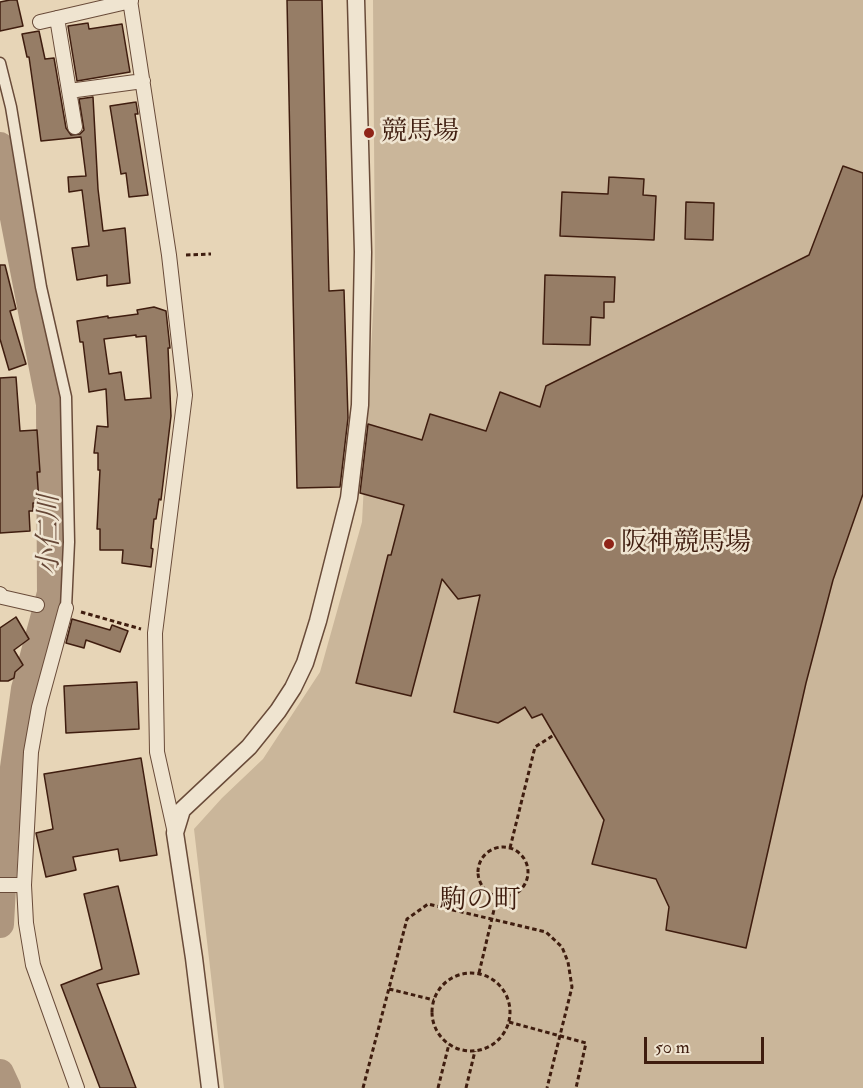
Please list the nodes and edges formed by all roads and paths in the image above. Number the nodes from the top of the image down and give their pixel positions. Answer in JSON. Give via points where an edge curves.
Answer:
{"nodes":[{"id":1,"x":131,"y":0,"type":"edge"},
{"id":2,"x":356,"y":0,"type":"edge"},
{"id":3,"x":57,"y":18,"type":"junction"},
{"id":4,"x":40,"y":22,"type":"dead end"},
{"id":5,"x":0,"y":63,"type":"edge"},
{"id":6,"x":143,"y":81,"type":"junction"},
{"id":7,"x":69,"y":91,"type":"junction"},
{"id":8,"x":75,"y":127,"type":"dead end"},
{"id":9,"x":211,"y":254,"type":"dead end"},
{"id":10,"x":186,"y":255,"type":"dead end"},
{"id":11,"x":0,"y":594,"type":"edge"},
{"id":12,"x":38,"y":605,"type":"dead end"},
{"id":13,"x":66,"y":608,"type":"joint"},
{"id":14,"x":86,"y":613,"type":"dead end"},
{"id":15,"x":140,"y":629,"type":"dead end"},
{"id":16,"x":554,"y":735,"type":"dead end"},
{"id":17,"x":175,"y":833,"type":"junction"},
{"id":18,"x":510,"y":848,"type":"junction"},
{"id":19,"x":0,"y":885,"type":"edge"},
{"id":20,"x":21,"y":885,"type":"junction"},
{"id":21,"x":497,"y":897,"type":"junction"},
{"id":22,"x":492,"y":919,"type":"junction"},
{"id":23,"x":479,"y":973,"type":"junction"},
{"id":24,"x":389,"y":989,"type":"junction"},
{"id":25,"x":434,"y":1000,"type":"junction"},
{"id":26,"x":509,"y":1022,"type":"junction"},
{"id":27,"x":560,"y":1035,"type":"junction"},
{"id":28,"x":449,"y":1044,"type":"junction"},
{"id":29,"x":475,"y":1051,"type":"junction"},
{"id":30,"x":77,"y":1088,"type":"edge"},
{"id":31,"x":210,"y":1088,"type":"edge"},
{"id":32,"x":363,"y":1088,"type":"edge"},
{"id":33,"x":438,"y":1088,"type":"edge"},
{"id":34,"x":466,"y":1088,"type":"edge"},
{"id":35,"x":547,"y":1088,"type":"edge"},
{"id":36,"x":576,"y":1088,"type":"edge"}],
"edges":[{"from":1,"to":3,"type":"street"},
{"from":1,"to":6,"type":"street"},
{"from":2,"to":17,"type":"street","via":[[363,252],[360,405],[349,498],[318,621],[293,688],[249,747],[182,810]]},
{"from":3,"to":4,"type":"street"},
{"from":3,"to":7,"type":"street"},
{"from":5,"to":13,"type":"street","via":[[41,287],[66,396]]},
{"from":6,"to":7,"type":"street"},
{"from":6,"to":17,"type":"street","via":[[185,395],[155,633],[157,752]]},
{"from":7,"to":8,"type":"street"},
{"from":9,"to":10,"type":"path"},
{"from":11,"to":12,"type":"street"},
{"from":13,"to":20,"type":"street","via":[[30,752]]},
{"from":14,"to":15,"type":"path"},
{"from":16,"to":18,"type":"path","via":[[535,747]]},
{"from":17,"to":31,"type":"street"},
{"from":18,"to":21,"type":"path","via":[[524,857],[527,881],[517,894]]},
{"from":18,"to":21,"type":"path","via":[[493,849],[478,868],[485,891]]},
{"from":19,"to":20,"type":"street"},
{"from":20,"to":30,"type":"street","via":[[33,965]]},
{"from":21,"to":22,"type":"path"},
{"from":22,"to":23,"type":"path"},
{"from":22,"to":24,"type":"path","via":[[428,904],[415,912],[407,919]]},
{"from":22,"to":27,"type":"path","via":[[546,932],[562,947],[572,987]]},
{"from":23,"to":25,"type":"path","via":[[462,973],[450,979]]},
{"from":23,"to":26,"type":"path","via":[[499,984],[507,995],[511,1008]]},
{"from":24,"to":25,"type":"path"},
{"from":24,"to":32,"type":"path"},
{"from":25,"to":28,"type":"path","via":[[435,1027]]},
{"from":26,"to":27,"type":"path"},
{"from":26,"to":29,"type":"path","via":[[497,1042]]},
{"from":27,"to":35,"type":"path"},
{"from":27,"to":36,"type":"path","via":[[586,1043]]},
{"from":28,"to":29,"type":"path"},
{"from":28,"to":33,"type":"path"},
{"from":29,"to":34,"type":"path"}]}
